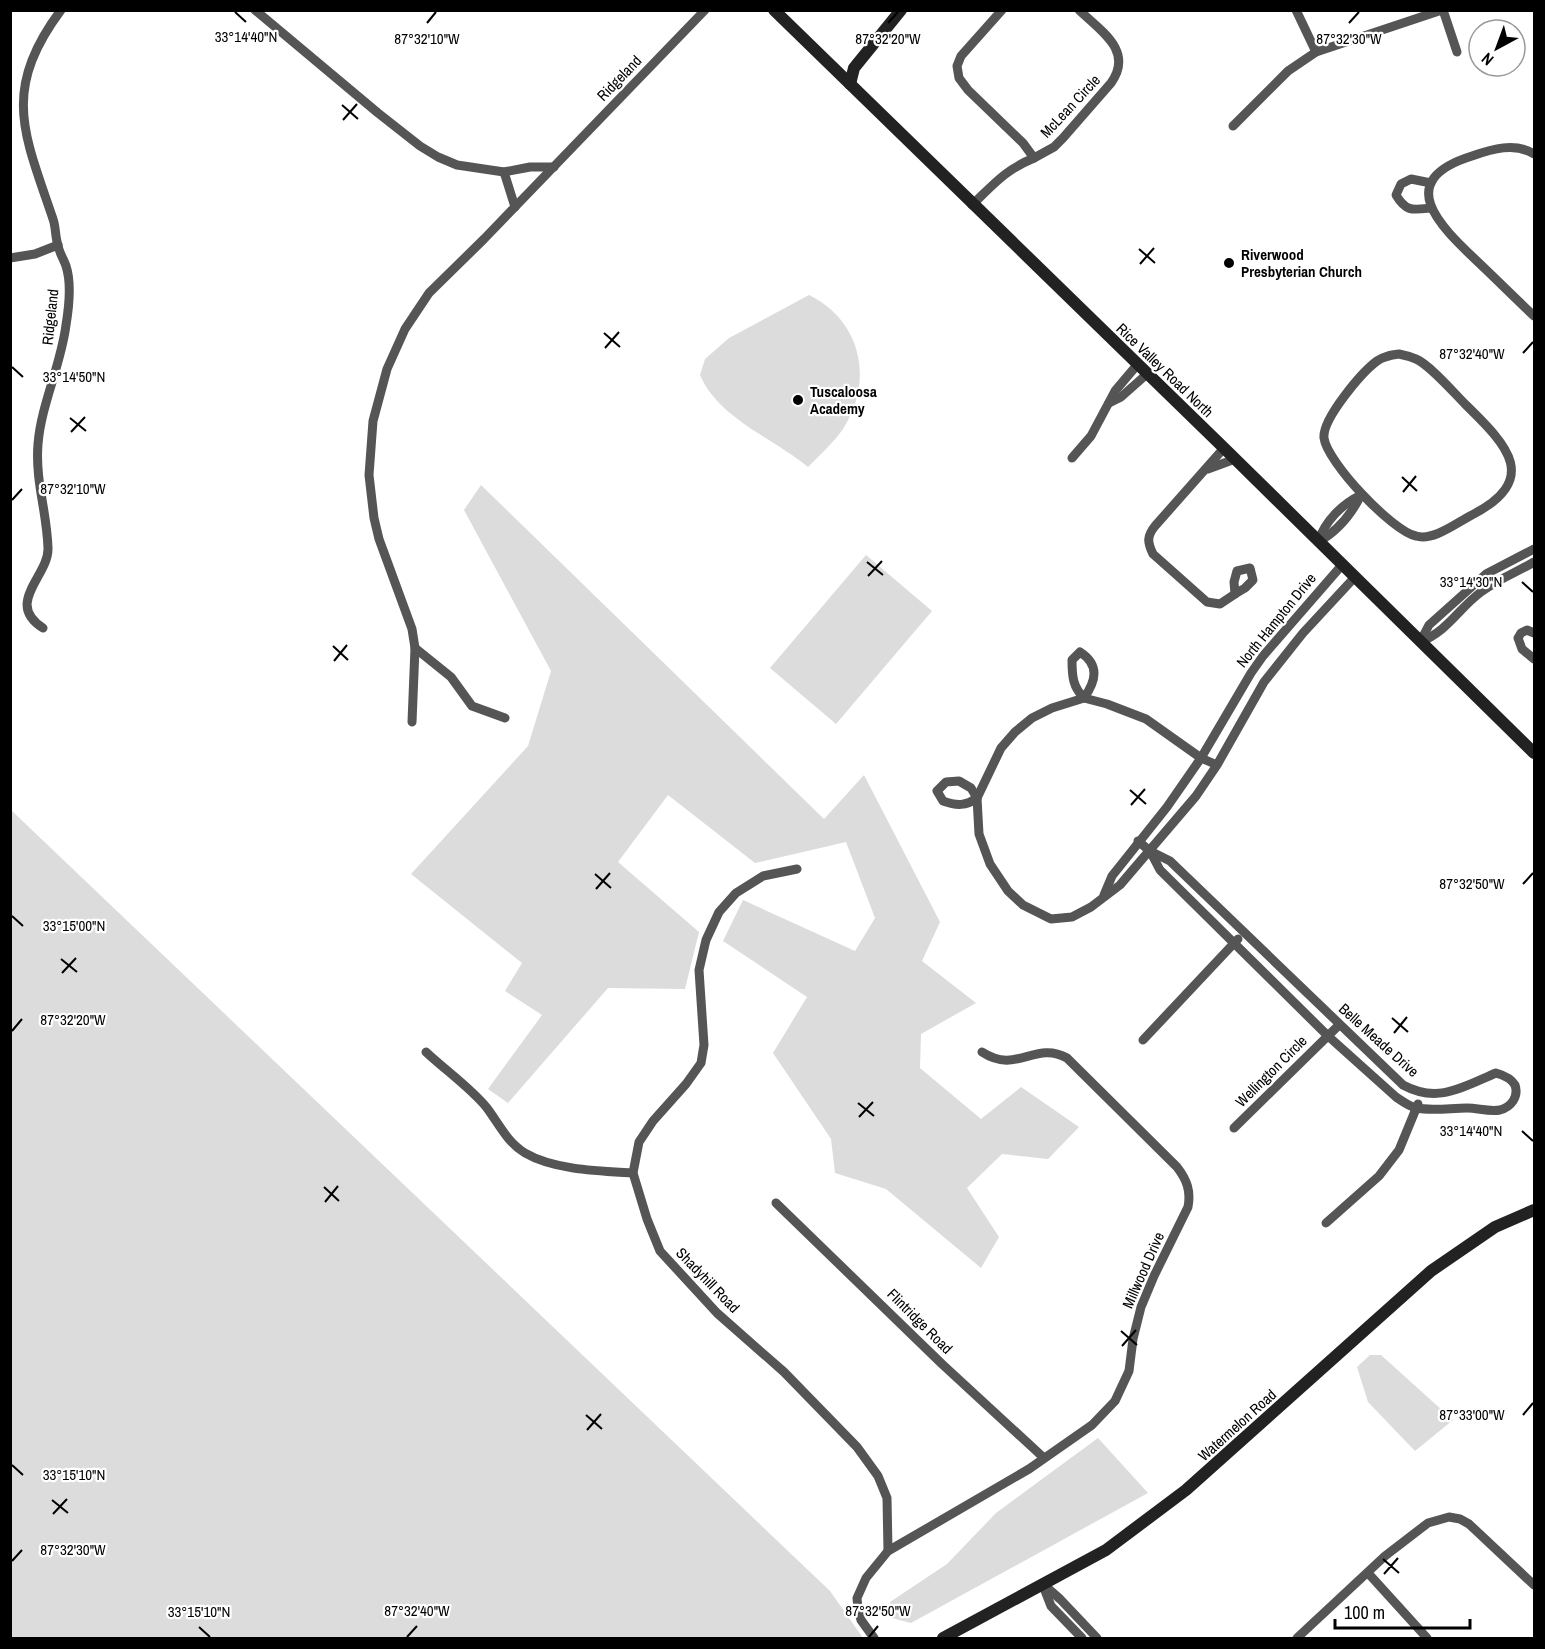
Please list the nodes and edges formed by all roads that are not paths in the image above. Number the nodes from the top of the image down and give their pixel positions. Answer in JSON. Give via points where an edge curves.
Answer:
{"nodes":[{"id":1,"x":61,"y":10,"type":"edge"},
{"id":2,"x":255,"y":10,"type":"edge"},
{"id":3,"x":705,"y":10,"type":"edge"},
{"id":4,"x":774,"y":10,"type":"edge"},
{"id":5,"x":901,"y":10,"type":"edge"},
{"id":6,"x":1002,"y":10,"type":"edge"},
{"id":7,"x":1079,"y":10,"type":"edge"},
{"id":8,"x":1296,"y":10,"type":"edge"},
{"id":9,"x":1442,"y":10,"type":"edge"},
{"id":10,"x":1316,"y":52,"type":"junction"},
{"id":11,"x":1457,"y":52,"type":"dead end"},
{"id":12,"x":850,"y":84,"type":"junction"},
{"id":13,"x":1233,"y":126,"type":"dead end"},
{"id":14,"x":1534,"y":154,"type":"edge"},
{"id":15,"x":1034,"y":158,"type":"junction"},
{"id":16,"x":554,"y":167,"type":"junction"},
{"id":17,"x":504,"y":172,"type":"junction"},
{"id":18,"x":1431,"y":183,"type":"junction"},
{"id":19,"x":972,"y":205,"type":"junction"},
{"id":20,"x":516,"y":207,"type":"junction"},
{"id":21,"x":1430,"y":208,"type":"junction"},
{"id":22,"x":58,"y":245,"type":"junction"},
{"id":23,"x":10,"y":258,"type":"edge"},
{"id":24,"x":1534,"y":316,"type":"edge"},
{"id":25,"x":1137,"y":365,"type":"junction"},
{"id":26,"x":1147,"y":374,"type":"junction"},
{"id":27,"x":1109,"y":403,"type":"junction"},
{"id":28,"x":1224,"y":448,"type":"junction"},
{"id":29,"x":1072,"y":458,"type":"dead end"},
{"id":30,"x":1235,"y":459,"type":"junction"},
{"id":31,"x":1206,"y":470,"type":"junction"},
{"id":32,"x":1361,"y":495,"type":"junction"},
{"id":33,"x":1318,"y":542,"type":"junction"},
{"id":34,"x":1534,"y":549,"type":"edge"},
{"id":35,"x":1534,"y":562,"type":"edge"},
{"id":36,"x":1342,"y":565,"type":"junction"},
{"id":37,"x":1354,"y":578,"type":"junction"},
{"id":38,"x":1235,"y":594,"type":"dead end"},
{"id":39,"x":42,"y":628,"type":"dead end"},
{"id":40,"x":1534,"y":633,"type":"edge"},
{"id":41,"x":1420,"y":642,"type":"junction"},
{"id":42,"x":415,"y":648,"type":"junction"},
{"id":43,"x":1534,"y":660,"type":"edge"},
{"id":44,"x":505,"y":717,"type":"dead end"},
{"id":45,"x":412,"y":722,"type":"dead end"},
{"id":46,"x":1534,"y":753,"type":"edge"},
{"id":47,"x":1201,"y":758,"type":"junction"},
{"id":48,"x":1216,"y":765,"type":"junction"},
{"id":49,"x":1138,"y":842,"type":"junction"},
{"id":50,"x":1150,"y":851,"type":"junction"},
{"id":51,"x":797,"y":869,"type":"dead end"},
{"id":52,"x":1104,"y":895,"type":"junction"},
{"id":53,"x":1244,"y":933,"type":"junction"},
{"id":54,"x":1234,"y":944,"type":"junction"},
{"id":55,"x":1339,"y":1025,"type":"junction"},
{"id":56,"x":1328,"y":1036,"type":"junction"},
{"id":57,"x":1143,"y":1040,"type":"dead end"},
{"id":58,"x":426,"y":1052,"type":"dead end"},
{"id":59,"x":982,"y":1052,"type":"dead end"},
{"id":60,"x":1421,"y":1093,"type":"junction"},
{"id":61,"x":1416,"y":1108,"type":"junction"},
{"id":62,"x":1234,"y":1128,"type":"dead end"},
{"id":63,"x":633,"y":1173,"type":"junction"},
{"id":64,"x":776,"y":1203,"type":"dead end"},
{"id":65,"x":1534,"y":1210,"type":"edge"},
{"id":66,"x":1326,"y":1223,"type":"dead end"},
{"id":67,"x":1044,"y":1458,"type":"junction"},
{"id":68,"x":888,"y":1551,"type":"junction"},
{"id":69,"x":1368,"y":1573,"type":"junction"},
{"id":70,"x":1044,"y":1585,"type":"junction"},
{"id":71,"x":1534,"y":1586,"type":"edge"},
{"id":72,"x":874,"y":1638,"type":"edge"},
{"id":73,"x":943,"y":1638,"type":"edge"},
{"id":74,"x":1082,"y":1638,"type":"edge"},
{"id":75,"x":1097,"y":1638,"type":"edge"},
{"id":76,"x":1297,"y":1638,"type":"edge"},
{"id":77,"x":1427,"y":1638,"type":"edge"}],
"edges":[{"from":1,"to":22,"type":"street","name":"Ridgeland","via":[[30,62],[22,104],[32,158]]},
{"from":2,"to":17,"type":"street","via":[[420,146],[457,165]]},
{"from":3,"to":16,"type":"street","name":"Ridgeland"},
{"from":4,"to":12,"type":"street","name":"Rice Valley Road North"},
{"from":5,"to":12,"type":"street","via":[[854,68]]},
{"from":6,"to":15,"type":"street","name":"McLean Circle","via":[[961,56],[957,66],[959,78]]},
{"from":7,"to":15,"type":"street","name":"McLean Circle","via":[[1119,53],[1117,75],[1054,147]]},
{"from":8,"to":10,"type":"street"},
{"from":9,"to":10,"type":"street"},
{"from":9,"to":11,"type":"street"},
{"from":10,"to":13,"type":"street","via":[[1288,71]]},
{"from":12,"to":19,"type":"street","name":"Rice Valley Road North"},
{"from":14,"to":18,"type":"street","via":[[1511,147],[1490,150],[1450,165]]},
{"from":15,"to":19,"type":"street","name":"McLean Circle","via":[[1005,174]]},
{"from":16,"to":17,"type":"street","via":[[530,166]]},
{"from":16,"to":20,"type":"street","name":"Ridgeland"},
{"from":17,"to":20,"type":"street"},
{"from":18,"to":21,"type":"street"},
{"from":18,"to":21,"type":"street","via":[[1411,179],[1401,184],[1396,195],[1402,205],[1413,210]]},
{"from":19,"to":25,"type":"street","name":"Rice Valley Road North"},
{"from":20,"to":42,"type":"street","name":"Ridgeland","via":[[429,293],[416,311],[396,349],[377,400],[369,464],[374,518],[412,628]]},
{"from":21,"to":24,"type":"street","via":[[1447,232]]},
{"from":22,"to":23,"type":"street"},
{"from":22,"to":39,"type":"street","name":"Ridgeland","via":[[67,268],[69,303],[60,357],[38,441],[37,463],[48,550],[26,606],[30,617]]},
{"from":25,"to":26,"type":"street","name":"Rice Valley Road North"},
{"from":25,"to":27,"type":"street"},
{"from":26,"to":27,"type":"street"},
{"from":26,"to":28,"type":"street","name":"Rice Valley Road North"},
{"from":27,"to":29,"type":"street","via":[[1091,436]]},
{"from":28,"to":30,"type":"street","name":"Rice Valley Road North"},
{"from":28,"to":31,"type":"street"},
{"from":30,"to":31,"type":"street"},
{"from":30,"to":33,"type":"street","name":"Rice Valley Road North"},
{"from":31,"to":38,"type":"street","via":[[1149,533],[1148,544],[1153,554],[1208,602],[1220,604]]},
{"from":32,"to":32,"type":"street","via":[[1328,449],[1324,428],[1362,376],[1388,355],[1418,360],[1496,434],[1508,453],[1510,474],[1503,494],[1486,508],[1428,536],[1417,537],[1407,532]]},
{"from":32,"to":33,"type":"street","via":[[1348,501],[1324,527]]},
{"from":33,"to":36,"type":"street","name":"Rice Valley Road North"},
{"from":34,"to":41,"type":"street","via":[[1486,574],[1429,625]]},
{"from":35,"to":41,"type":"street","via":[[1480,592],[1436,635]]},
{"from":36,"to":37,"type":"street","name":"Rice Valley Road North"},
{"from":36,"to":47,"type":"street","name":"North Hampton Drive","via":[[1263,656]]},
{"from":37,"to":41,"type":"street","name":"Rice Valley Road North"},
{"from":37,"to":48,"type":"street","name":"North Hampton Drive","via":[[1263,682]]},
{"from":40,"to":43,"type":"street","via":[[1527,630],[1518,638],[1522,649]]},
{"from":41,"to":46,"type":"street","name":"Rice Valley Road North"},
{"from":42,"to":44,"type":"street","via":[[451,677],[472,706]]},
{"from":42,"to":45,"type":"street","name":"Ridgeland"},
{"from":47,"to":48,"type":"street","name":"North Hampton Drive"},
{"from":47,"to":49,"type":"street","name":"North Hampton Drive"},
{"from":47,"to":52,"type":"street","name":"North Hampton Drive","via":[[1146,719],[1084,698],[1032,718],[1001,748],[977,798],[979,834],[990,864],[1008,891],[1023,905],[1051,919],[1072,917]]},
{"from":48,"to":50,"type":"street","name":"North Hampton Drive","via":[[1196,796]]},
{"from":49,"to":50,"type":"street","name":"Belle Meade Drive"},
{"from":49,"to":52,"type":"street","name":"North Hampton Drive","via":[[1112,876]]},
{"from":50,"to":52,"type":"street","name":"North Hampton Drive","via":[[1120,885]]},
{"from":50,"to":53,"type":"street","name":"Belle Meade Drive","via":[[1170,861]]},
{"from":50,"to":54,"type":"street","name":"Belle Meade Drive","via":[[1160,870]]},
{"from":51,"to":63,"type":"street","name":"Shadyhill Road","via":[[763,876],[736,893],[719,912],[706,940],[699,970],[704,1045],[701,1063],[639,1142]]},
{"from":53,"to":54,"type":"street"},
{"from":53,"to":55,"type":"street","name":"Belle Meade Drive"},
{"from":54,"to":56,"type":"street","name":"Belle Meade Drive"},
{"from":54,"to":57,"type":"street"},
{"from":55,"to":56,"type":"street","name":"Wellington Circle"},
{"from":55,"to":60,"type":"street","name":"Belle Meade Drive","via":[[1403,1085]]},
{"from":56,"to":61,"type":"street","name":"Belle Meade Drive","via":[[1396,1097]]},
{"from":56,"to":62,"type":"street","name":"Wellington Circle"},
{"from":58,"to":63,"type":"street","via":[[486,1107],[502,1133],[524,1153],[546,1162]]},
{"from":59,"to":67,"type":"street","name":"Millwood Drive","via":[[1003,1061],[1047,1051],[1067,1058],[1169,1159],[1184,1176],[1190,1196],[1141,1307],[1129,1371],[1120,1392],[1100,1418]]},
{"from":60,"to":61,"type":"street"},
{"from":60,"to":61,"type":"street","name":"Belle Meade Drive","via":[[1456,1092],[1496,1073],[1515,1085],[1516,1096],[1511,1105],[1502,1109]]},
{"from":61,"to":66,"type":"street","via":[[1399,1150],[1379,1176]]},
{"from":63,"to":68,"type":"street","name":"Shadyhill Road","via":[[660,1251],[717,1313],[784,1372],[857,1448],[878,1476],[887,1498]]},
{"from":64,"to":67,"type":"street","name":"Flintridge Road"},
{"from":65,"to":70,"type":"street","name":"Watermelon Road","via":[[1495,1227],[1431,1272],[1186,1490],[1106,1550]]},
{"from":67,"to":68,"type":"street","name":"Millwood Drive"},
{"from":68,"to":72,"type":"street","name":"Millwood Drive","via":[[866,1578],[857,1598],[861,1620]]},
{"from":69,"to":71,"type":"street","via":[[1428,1523],[1449,1517],[1470,1524]]},
{"from":69,"to":76,"type":"street"},
{"from":69,"to":77,"type":"street"},
{"from":70,"to":73,"type":"street","name":"Watermelon Road"},
{"from":70,"to":74,"type":"street","via":[[1051,1606]]},
{"from":70,"to":75,"type":"street"}]}
